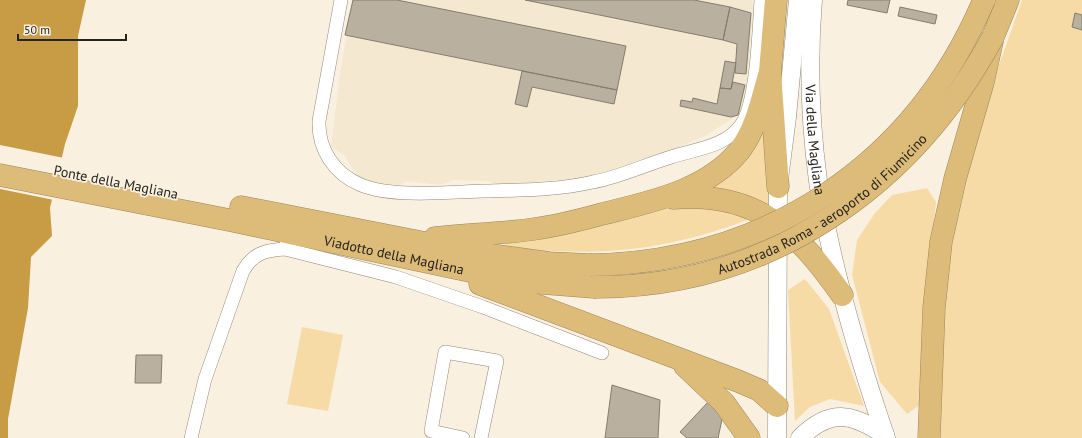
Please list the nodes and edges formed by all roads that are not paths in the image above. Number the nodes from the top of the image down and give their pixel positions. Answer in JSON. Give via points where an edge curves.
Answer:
{"nodes":[{"id":1,"x":341,"y":0,"type":"edge"},
{"id":2,"x":798,"y":0,"type":"edge"},
{"id":3,"x":813,"y":0,"type":"edge"},
{"id":4,"x":984,"y":0,"type":"edge"},
{"id":5,"x":1008,"y":0,"type":"edge"},
{"id":6,"x":771,"y":5,"type":"edge"},
{"id":7,"x":993,"y":37,"type":"junction"},
{"id":8,"x":770,"y":72,"type":"junction"},
{"id":9,"x":0,"y":160,"type":"edge"},
{"id":10,"x":0,"y":175,"type":"edge"},
{"id":11,"x":778,"y":188,"type":"junction"},
{"id":12,"x":648,"y":202,"type":"junction"},
{"id":13,"x":230,"y":213,"type":"junction"},
{"id":14,"x":778,"y":222,"type":"junction"},
{"id":15,"x":287,"y":241,"type":"junction"},
{"id":16,"x":415,"y":251,"type":"junction"},
{"id":17,"x":560,"y":275,"type":"junction"},
{"id":18,"x":842,"y":295,"type":"junction"},
{"id":19,"x":602,"y":353,"type":"dead end"},
{"id":20,"x":676,"y":358,"type":"junction"},
{"id":21,"x":777,"y":406,"type":"junction"},
{"id":22,"x":885,"y":437,"type":"edge"},
{"id":23,"x":190,"y":438,"type":"edge"},
{"id":24,"x":462,"y":438,"type":"edge"},
{"id":25,"x":481,"y":438,"type":"edge"},
{"id":26,"x":749,"y":438,"type":"edge"},
{"id":27,"x":777,"y":438,"type":"edge"},
{"id":28,"x":800,"y":438,"type":"edge"},
{"id":29,"x":929,"y":438,"type":"edge"}],
"edges":[{"from":1,"to":6,"type":"street","via":[[319,120],[323,147],[339,171],[361,185],[385,191],[435,192],[581,185],[620,175],[725,140],[742,124],[750,107],[757,55]]},
{"from":2,"to":11,"type":"main road","name":"Via della Magliana","via":[[788,117]]},
{"from":3,"to":18,"type":"main road","name":"Via della Magliana","via":[[810,75],[813,134],[823,210]]},
{"from":4,"to":17,"type":"highway","name":"Autostrada Roma - aeroporto di Fiumicino","bridge":true,"via":[[958,53],[928,99],[873,158],[829,192],[762,230],[700,251],[633,263],[590,265]]},
{"from":5,"to":7,"type":"highway","name":"Autostrada Roma - aeroporto di Fiumicino"},
{"from":6,"to":8,"type":"highway"},
{"from":7,"to":17,"type":"highway","name":"Autostrada Roma - aeroporto di Fiumicino","bridge":true,"via":[[953,101],[916,147],[864,194],[815,228],[756,256],[703,273],[626,286],[594,287]]},
{"from":7,"to":29,"type":"highway","via":[[983,82],[954,178],[942,236],[934,308]]},
{"from":8,"to":11,"type":"highway"},
{"from":8,"to":12,"type":"highway","via":[[754,126],[733,158],[699,183]]},
{"from":9,"to":13,"type":"highway","name":"Ponte della Magliana"},
{"from":10,"to":13,"type":"highway","name":"Ponte della Magliana"},
{"from":11,"to":14,"type":"main road","name":"Via della Magliana"},
{"from":12,"to":14,"type":"highway","via":[[680,197],[724,200],[752,208]]},
{"from":12,"to":16,"type":"highway","via":[[544,228]]},
{"from":13,"to":15,"type":"highway","name":"Viadotto della Magliana"},
{"from":13,"to":16,"type":"highway","name":"Viadotto della Magliana"},
{"from":14,"to":18,"type":"highway","via":[[814,257]]},
{"from":14,"to":21,"type":"main road","name":"Via della Magliana"},
{"from":15,"to":16,"type":"highway","name":"Viadotto della Magliana"},
{"from":15,"to":19,"type":"street","via":[[483,307]]},
{"from":15,"to":23,"type":"street","via":[[260,253],[243,271],[205,379]]},
{"from":16,"to":17,"type":"highway","name":"Viadotto della Magliana","via":[[509,279]]},
{"from":16,"to":20,"type":"highway"},
{"from":18,"to":22,"type":"main road","name":"Via della Magliana"},
{"from":20,"to":21,"type":"highway","via":[[754,387]]},
{"from":20,"to":26,"type":"highway","via":[[724,403]]},
{"from":21,"to":27,"type":"main road","name":"Via della Magliana"},
{"from":22,"to":28,"type":"main road","via":[[859,420],[838,416],[825,419]]},
{"from":24,"to":25,"type":"street","via":[[431,431],[445,352],[497,361]]}]}
